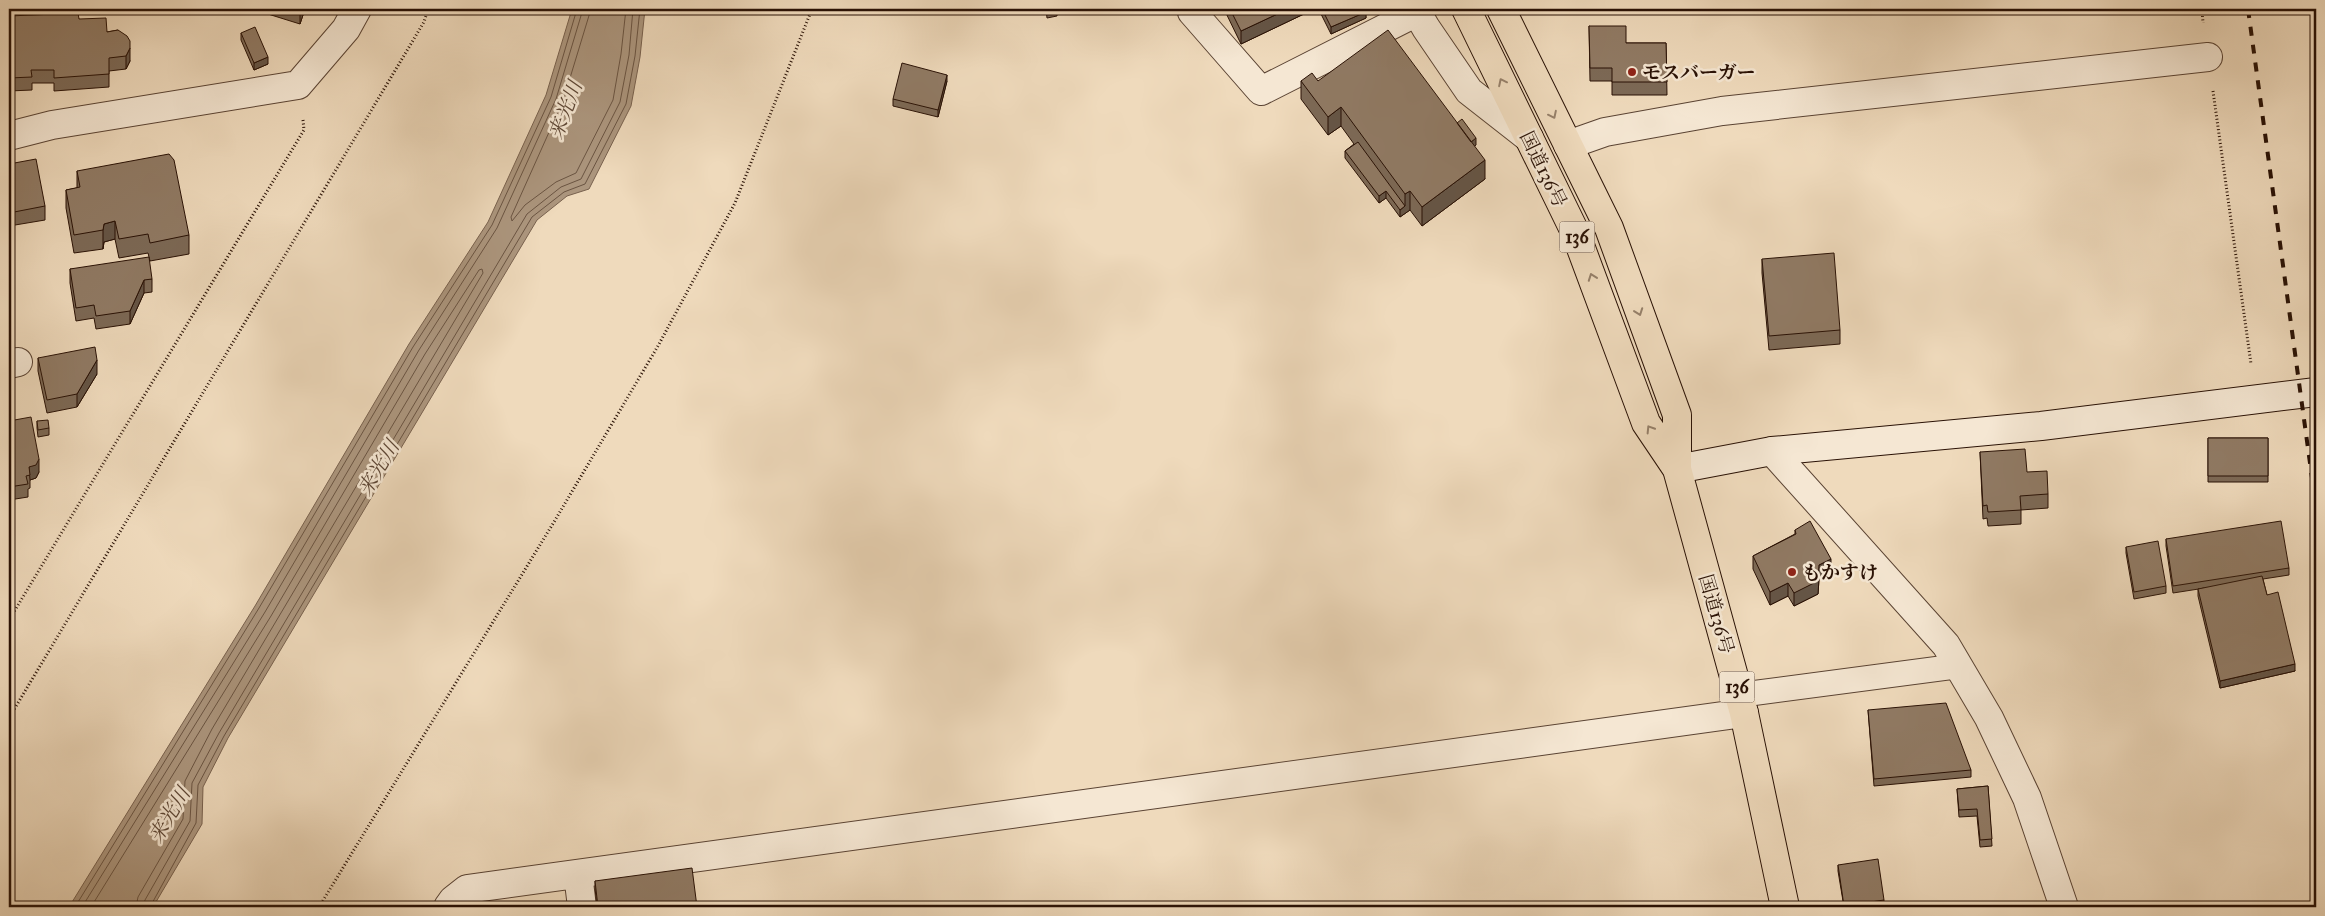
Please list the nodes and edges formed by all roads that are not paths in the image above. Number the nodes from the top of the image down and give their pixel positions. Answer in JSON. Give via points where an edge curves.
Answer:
{"nodes":[{"id":1,"x":356,"y":9,"type":"edge"},
{"id":2,"x":1466,"y":9,"type":"edge"},
{"id":3,"x":1501,"y":9,"type":"edge"},
{"id":4,"x":1416,"y":11,"type":"edge"},
{"id":5,"x":1192,"y":12,"type":"dead end"},
{"id":6,"x":2208,"y":57,"type":"road end"},
{"id":7,"x":9,"y":136,"type":"edge"},
{"id":8,"x":1529,"y":138,"type":"junction"},
{"id":9,"x":1568,"y":144,"type":"junction"},
{"id":10,"x":2316,"y":392,"type":"edge"},
{"id":11,"x":1772,"y":450,"type":"junction"},
{"id":12,"x":1677,"y":469,"type":"junction"},
{"id":13,"x":1959,"y":666,"type":"junction"},
{"id":14,"x":1742,"y":704,"type":"junction"},
{"id":15,"x":578,"y":874,"type":"junction"},
{"id":16,"x":448,"y":907,"type":"edge"},
{"id":17,"x":582,"y":907,"type":"edge"},
{"id":18,"x":1785,"y":907,"type":"edge"},
{"id":19,"x":2064,"y":907,"type":"edge"}],
"edges":[{"from":1,"to":7,"type":"street","via":[[346,29],[298,85],[52,125]]},
{"from":8,"to":2,"type":"highway","name":"国道136号","number":"136","one_way":true},
{"from":3,"to":9,"type":"highway","name":"国道136号","number":"136","one_way":true},
{"from":4,"to":5,"type":"street","via":[[1261,91]]},
{"from":4,"to":8,"type":"street","via":[[1469,91]]},
{"from":6,"to":9,"type":"street","via":[[1722,111],[1605,132]]},
{"from":12,"to":8,"type":"highway","name":"国道136号","number":"136","one_way":true,"via":[[1646,423],[1575,232]]},
{"from":9,"to":12,"type":"highway","name":"国道136号","number":"136","one_way":true,"via":[[1608,228],[1677,415]]},
{"from":10,"to":11,"type":"street","via":[[2041,426]]},
{"from":11,"to":12,"type":"street"},
{"from":11,"to":13,"type":"street","via":[[1946,645]]},
{"from":12,"to":14,"type":"highway","name":"国道136号","number":"136"},
{"from":13,"to":14,"type":"lane"},
{"from":13,"to":19,"type":"street","via":[[1990,718],[2026,798]]},
{"from":14,"to":15,"type":"street"},
{"from":14,"to":18,"type":"highway","name":"国道136号","number":"136"},
{"from":15,"to":16,"type":"street","via":[[467,889]]},
{"from":15,"to":17,"type":"street"}]}
